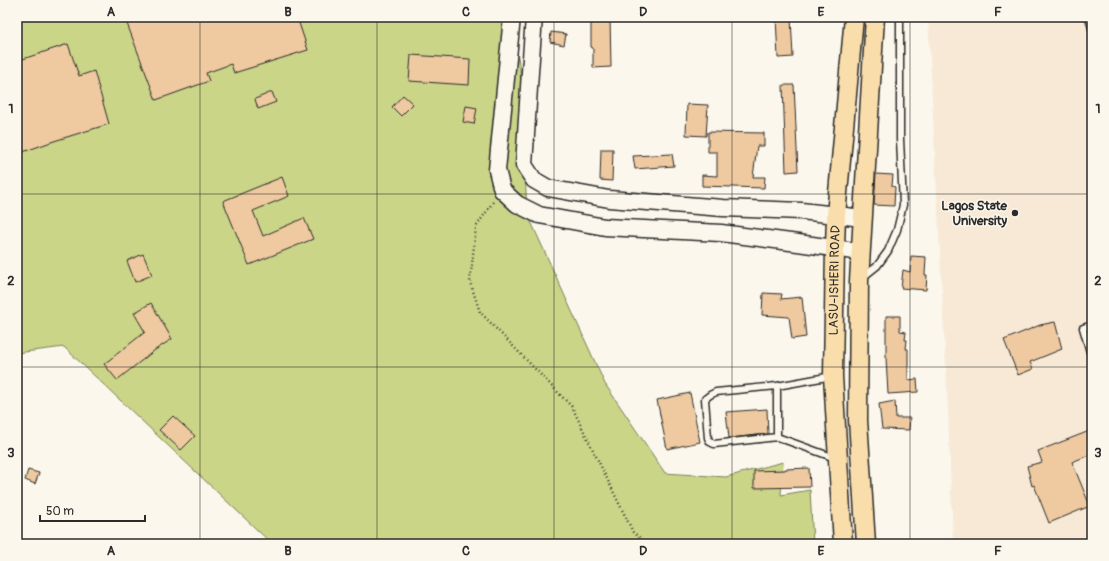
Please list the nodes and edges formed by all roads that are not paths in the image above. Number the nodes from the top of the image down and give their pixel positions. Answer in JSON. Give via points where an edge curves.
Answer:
{"nodes":[{"id":1,"x":512,"y":17,"type":"edge"},
{"id":2,"x":534,"y":17,"type":"edge"},
{"id":3,"x":854,"y":17,"type":"edge"},
{"id":4,"x":876,"y":17,"type":"edge"},
{"id":5,"x":900,"y":17,"type":"edge"},
{"id":6,"x":1089,"y":17,"type":"edge"},
{"id":7,"x":1092,"y":29,"type":"edge"},
{"id":8,"x":836,"y":215,"type":"junction"},
{"id":9,"x":863,"y":218,"type":"junction"},
{"id":10,"x":835,"y":248,"type":"junction"},
{"id":11,"x":861,"y":252,"type":"junction"},
{"id":12,"x":859,"y":281,"type":"junction"},
{"id":13,"x":1092,"y":325,"type":"edge"},
{"id":14,"x":1092,"y":359,"type":"edge"},
{"id":15,"x":833,"y":376,"type":"junction"},
{"id":16,"x":777,"y":386,"type":"junction"},
{"id":17,"x":777,"y":437,"type":"junction"},
{"id":18,"x":838,"y":459,"type":"junction"},
{"id":19,"x":843,"y":544,"type":"edge"},
{"id":20,"x":866,"y":544,"type":"edge"}],
"edges":[{"from":1,"to":10,"type":"main road","via":[[497,170],[502,190],[517,204],[539,215],[605,227],[721,234]]},
{"from":2,"to":8,"type":"main road","via":[[524,165],[534,180],[548,188],[609,199]]},
{"from":3,"to":8,"type":"main road","name":"LASU-ISHERI ROAD"},
{"from":4,"to":9,"type":"main road","name":"LASU-ISHERI ROAD"},
{"from":5,"to":12,"type":"lane","via":[[903,205],[897,230],[888,251],[877,266]]},
{"from":6,"to":7,"type":"lane"},
{"from":8,"to":9,"type":"main road"},
{"from":8,"to":10,"type":"main road","name":"LASU-ISHERI ROAD"},
{"from":9,"to":11,"type":"main road","name":"LASU-ISHERI ROAD"},
{"from":10,"to":11,"type":"main road"},
{"from":10,"to":15,"type":"main road","name":"LASU-ISHERI ROAD"},
{"from":11,"to":12,"type":"main road","name":"LASU-ISHERI ROAD"},
{"from":12,"to":20,"type":"main road","name":"LASU-ISHERI ROAD","via":[[858,420]]},
{"from":13,"to":14,"type":"lane","via":[[1083,328]]},
{"from":15,"to":16,"type":"lane"},
{"from":15,"to":18,"type":"main road","name":"LASU-ISHERI ROAD"},
{"from":16,"to":17,"type":"lane"},
{"from":16,"to":17,"type":"lane","via":[[716,392],[705,399],[710,442],[714,444]]},
{"from":17,"to":18,"type":"lane"},
{"from":18,"to":19,"type":"main road","name":"LASU-ISHERI ROAD"}]}
